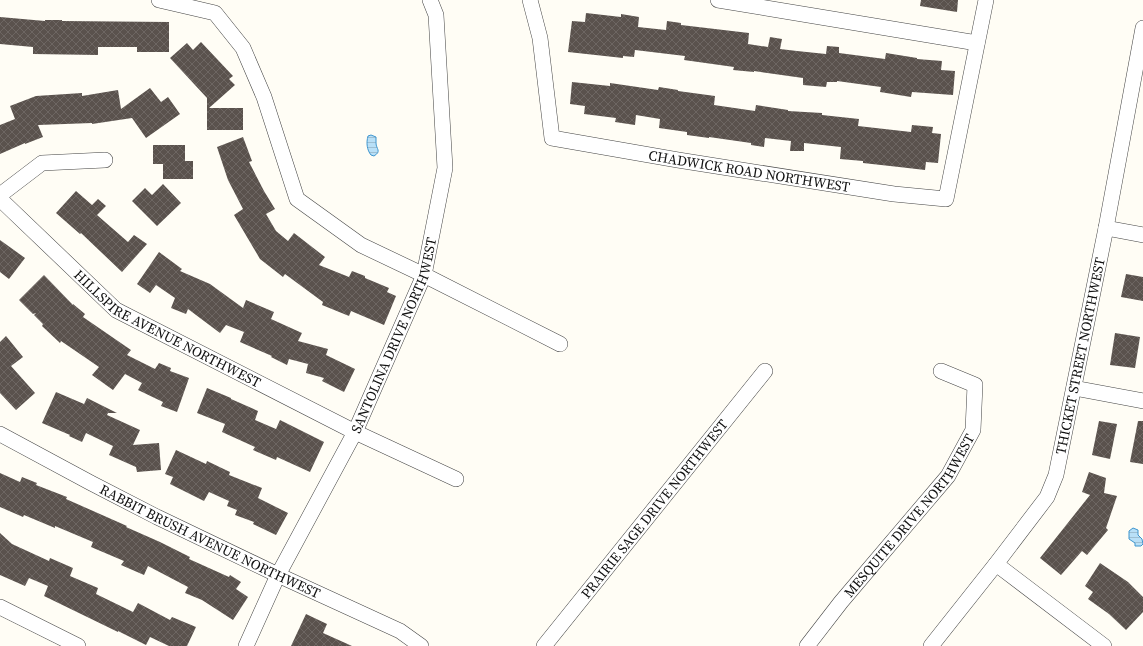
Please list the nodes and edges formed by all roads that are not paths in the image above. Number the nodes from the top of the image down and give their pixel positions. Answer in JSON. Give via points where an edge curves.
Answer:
{"nodes":[{"id":1,"x":159,"y":0,"type":"edge"},
{"id":2,"x":430,"y":0,"type":"edge"},
{"id":3,"x":530,"y":0,"type":"edge"},
{"id":4,"x":718,"y":0,"type":"edge"},
{"id":5,"x":986,"y":0,"type":"edge"},
{"id":6,"x":1143,"y":28,"type":"edge"},
{"id":7,"x":977,"y":43,"type":"junction"},
{"id":8,"x":1139,"y":71,"type":"edge"},
{"id":9,"x":105,"y":160,"type":"dead end"},
{"id":10,"x":0,"y":195,"type":"edge"},
{"id":11,"x":0,"y":198,"type":"edge"},
{"id":12,"x":1106,"y":228,"type":"junction"},
{"id":13,"x":1143,"y":235,"type":"edge"},
{"id":14,"x":424,"y":275,"type":"junction"},
{"id":15,"x":560,"y":344,"type":"dead end"},
{"id":16,"x":764,"y":371,"type":"dead end"},
{"id":17,"x":941,"y":371,"type":"dead end"},
{"id":18,"x":1074,"y":388,"type":"junction"},
{"id":19,"x":1143,"y":401,"type":"edge"},
{"id":20,"x":355,"y":432,"type":"junction"},
{"id":21,"x":0,"y":434,"type":"edge"},
{"id":22,"x":456,"y":479,"type":"dead end"},
{"id":23,"x":996,"y":564,"type":"junction"},
{"id":24,"x":278,"y":575,"type":"junction"},
{"id":25,"x":0,"y":607,"type":"edge"},
{"id":26,"x":78,"y":646,"type":"edge"},
{"id":27,"x":246,"y":646,"type":"edge"},
{"id":28,"x":421,"y":646,"type":"edge"},
{"id":29,"x":544,"y":646,"type":"edge"},
{"id":30,"x":807,"y":646,"type":"edge"},
{"id":31,"x":931,"y":646,"type":"edge"},
{"id":32,"x":1104,"y":646,"type":"edge"}],
"edges":[{"from":1,"to":14,"type":"street","via":[[215,13],[243,48],[264,97],[297,199],[361,245]]},
{"from":2,"to":14,"type":"street","name":"SANTOLINA DRIVE NORTHWEST","via":[[436,15],[445,168]]},
{"from":3,"to":7,"type":"street","name":"CHADWICK ROAD NORTHWEST","via":[[540,38],[552,138],[894,194],[946,199]]},
{"from":4,"to":7,"type":"street"},
{"from":5,"to":7,"type":"street"},
{"from":6,"to":8,"type":"street","name":"THICKET STREET NORTHWEST"},
{"from":8,"to":12,"type":"street","name":"THICKET STREET NORTHWEST"},
{"from":9,"to":10,"type":"street","via":[[42,163]]},
{"from":11,"to":20,"type":"street","name":"HILLSPIRE AVENUE NORTHWEST","via":[[116,310]]},
{"from":12,"to":13,"type":"street"},
{"from":12,"to":18,"type":"street","name":"THICKET STREET NORTHWEST"},
{"from":14,"to":15,"type":"street"},
{"from":14,"to":20,"type":"street","name":"SANTOLINA DRIVE NORTHWEST"},
{"from":16,"to":29,"type":"street","name":"PRAIRIE SAGE DRIVE NORTHWEST"},
{"from":17,"to":30,"type":"street","name":"MESQUITE DRIVE NORTHWEST","via":[[975,385],[973,430],[948,476]]},
{"from":18,"to":19,"type":"street"},
{"from":18,"to":23,"type":"street","name":"THICKET STREET NORTHWEST","via":[[1056,475],[1047,497]]},
{"from":20,"to":22,"type":"street","name":"HILLSPIRE AVENUE NORTHWEST"},
{"from":20,"to":24,"type":"street","name":"SANTOLINA DRIVE NORTHWEST"},
{"from":21,"to":24,"type":"street","name":"RABBIT BRUSH AVENUE NORTHWEST","via":[[97,486]]},
{"from":23,"to":31,"type":"street","name":"THICKET STREET NORTHWEST"},
{"from":23,"to":32,"type":"street"},
{"from":24,"to":27,"type":"street","name":"SANTOLINA DRIVE NORTHWEST"},
{"from":24,"to":28,"type":"street","name":"RABBIT BRUSH AVENUE NORTHWEST","via":[[400,631]]},
{"from":25,"to":26,"type":"street"}]}
